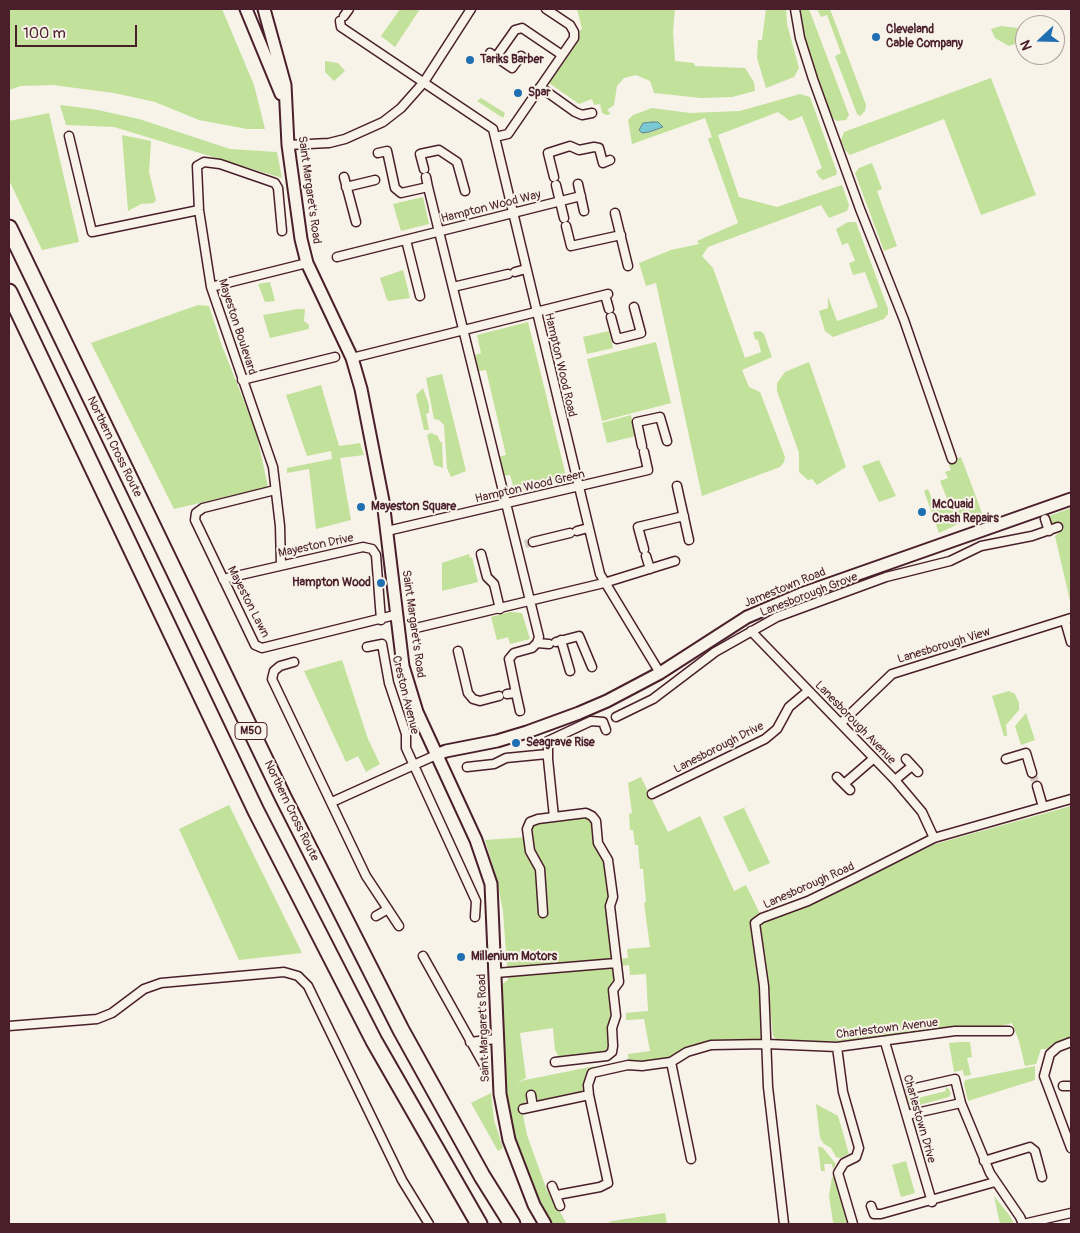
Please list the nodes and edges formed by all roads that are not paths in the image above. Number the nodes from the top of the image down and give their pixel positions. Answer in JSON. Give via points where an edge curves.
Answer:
{"nodes":[{"id":1,"x":246,"y":9,"type":"edge"},
{"id":2,"x":264,"y":9,"type":"edge"},
{"id":3,"x":348,"y":9,"type":"edge"},
{"id":4,"x":471,"y":9,"type":"edge"},
{"id":5,"x":546,"y":9,"type":"edge"},
{"id":6,"x":795,"y":9,"type":"edge"},
{"id":7,"x":533,"y":36,"type":"junction"},
{"id":8,"x":528,"y":43,"type":"dead end"},
{"id":9,"x":562,"y":55,"type":"junction"},
{"id":10,"x":520,"y":56,"type":"dead end"},
{"id":11,"x":424,"y":82,"type":"junction"},
{"id":12,"x":540,"y":87,"type":"junction"},
{"id":13,"x":285,"y":107,"type":"junction"},
{"id":14,"x":592,"y":113,"type":"dead end"},
{"id":15,"x":69,"y":136,"type":"dead end"},
{"id":16,"x":495,"y":137,"type":"junction"},
{"id":17,"x":288,"y":145,"type":"junction"},
{"id":18,"x":378,"y":153,"type":"dead end"},
{"id":19,"x":610,"y":160,"type":"dead end"},
{"id":20,"x":392,"y":176,"type":"junction"},
{"id":21,"x":344,"y":177,"type":"dead end"},
{"id":22,"x":578,"y":184,"type":"dead end"},
{"id":23,"x":346,"y":187,"type":"junction"},
{"id":24,"x":428,"y":188,"type":"junction"},
{"id":25,"x":465,"y":191,"type":"dead end"},
{"id":26,"x":581,"y":196,"type":"junction"},
{"id":27,"x":560,"y":202,"type":"junction"},
{"id":28,"x":199,"y":210,"type":"junction"},
{"id":29,"x":584,"y":211,"type":"dead end"},
{"id":30,"x":615,"y":213,"type":"dead end"},
{"id":31,"x":513,"y":214,"type":"junction"},
{"id":32,"x":356,"y":222,"type":"dead end"},
{"id":33,"x":9,"y":228,"type":"edge"},
{"id":34,"x":282,"y":231,"type":"dead end"},
{"id":35,"x":440,"y":232,"type":"junction"},
{"id":36,"x":620,"y":235,"type":"junction"},
{"id":37,"x":406,"y":240,"type":"junction"},
{"id":38,"x":337,"y":257,"type":"dead end"},
{"id":39,"x":307,"y":263,"type":"junction"},
{"id":40,"x":628,"y":266,"type":"dead end"},
{"id":41,"x":526,"y":269,"type":"junction"},
{"id":42,"x":211,"y":287,"type":"junction"},
{"id":43,"x":453,"y":287,"type":"junction"},
{"id":44,"x":9,"y":292,"type":"edge"},
{"id":45,"x":420,"y":296,"type":"dead end"},
{"id":46,"x":634,"y":307,"type":"dead end"},
{"id":47,"x":536,"y":312,"type":"junction"},
{"id":48,"x":463,"y":330,"type":"junction"},
{"id":49,"x":335,"y":358,"type":"dead end"},
{"id":50,"x":352,"y":358,"type":"junction"},
{"id":51,"x":242,"y":380,"type":"junction"},
{"id":52,"x":667,"y":441,"type":"dead end"},
{"id":53,"x":952,"y":460,"type":"dead end"},
{"id":54,"x":676,"y":486,"type":"dead end"},
{"id":55,"x":577,"y":487,"type":"junction"},
{"id":56,"x":275,"y":490,"type":"junction"},
{"id":57,"x":1071,"y":499,"type":"edge"},
{"id":58,"x":505,"y":504,"type":"junction"},
{"id":59,"x":684,"y":516,"type":"junction"},
{"id":60,"x":1045,"y":519,"type":"dead end"},
{"id":61,"x":1058,"y":527,"type":"dead end"},
{"id":62,"x":588,"y":528,"type":"junction"},
{"id":63,"x":387,"y":531,"type":"junction"},
{"id":64,"x":1049,"y":531,"type":"junction"},
{"id":65,"x":689,"y":540,"type":"dead end"},
{"id":66,"x":525,"y":544,"type":"junction"},
{"id":67,"x":481,"y":554,"type":"dead end"},
{"id":68,"x":675,"y":561,"type":"dead end"},
{"id":69,"x":281,"y":565,"type":"junction"},
{"id":70,"x":650,"y":569,"type":"junction"},
{"id":71,"x":223,"y":579,"type":"junction"},
{"id":72,"x":604,"y":583,"type":"junction"},
{"id":73,"x":529,"y":602,"type":"junction"},
{"id":74,"x":500,"y":609,"type":"junction"},
{"id":75,"x":396,"y":615,"type":"junction"},
{"id":76,"x":381,"y":620,"type":"junction"},
{"id":77,"x":1068,"y":620,"type":"edge"},
{"id":78,"x":416,"y":628,"type":"dead end"},
{"id":79,"x":750,"y":631,"type":"junction"},
{"id":80,"x":556,"y":642,"type":"junction"},
{"id":81,"x":1071,"y":642,"type":"edge"},
{"id":82,"x":537,"y":643,"type":"junction"},
{"id":83,"x":367,"y":647,"type":"dead end"},
{"id":84,"x":458,"y":651,"type":"dead end"},
{"id":85,"x":294,"y":662,"type":"dead end"},
{"id":86,"x":592,"y":666,"type":"dead end"},
{"id":87,"x":570,"y":671,"type":"dead end"},
{"id":88,"x":660,"y":673,"type":"junction"},
{"id":89,"x":808,"y":691,"type":"junction"},
{"id":90,"x":516,"y":692,"type":"junction"},
{"id":91,"x":620,"y":705,"type":"dead end"},
{"id":92,"x":520,"y":710,"type":"dead end"},
{"id":93,"x":841,"y":723,"type":"junction"},
{"id":94,"x":606,"y":730,"type":"dead end"},
{"id":95,"x":547,"y":754,"type":"junction"},
{"id":96,"x":436,"y":755,"type":"junction"},
{"id":97,"x":873,"y":759,"type":"junction"},
{"id":98,"x":906,"y":759,"type":"dead end"},
{"id":99,"x":1006,"y":759,"type":"dead end"},
{"id":100,"x":412,"y":765,"type":"junction"},
{"id":101,"x":912,"y":766,"type":"junction"},
{"id":102,"x":467,"y":767,"type":"dead end"},
{"id":103,"x":918,"y":772,"type":"dead end"},
{"id":104,"x":1032,"y":773,"type":"tunnel mouth"},
{"id":105,"x":837,"y":778,"type":"dead end"},
{"id":106,"x":895,"y":780,"type":"junction"},
{"id":107,"x":1037,"y":786,"type":"tunnel mouth"},
{"id":108,"x":652,"y":794,"type":"dead end"},
{"id":109,"x":1071,"y":799,"type":"edge"},
{"id":110,"x":332,"y":802,"type":"junction"},
{"id":111,"x":1043,"y":807,"type":"junction"},
{"id":112,"x":554,"y":817,"type":"junction"},
{"id":113,"x":934,"y":838,"type":"junction"},
{"id":114,"x":388,"y":909,"type":"junction"},
{"id":115,"x":542,"y":913,"type":"dead end"},
{"id":116,"x":376,"y":916,"type":"dead end"},
{"id":117,"x":475,"y":917,"type":"dead end"},
{"id":118,"x":399,"y":926,"type":"dead end"},
{"id":119,"x":424,"y":956,"type":"dead end"},
{"id":120,"x":616,"y":963,"type":"junction"},
{"id":121,"x":496,"y":973,"type":"junction"},
{"id":122,"x":9,"y":1026,"type":"edge"},
{"id":123,"x":1009,"y":1031,"type":"dead end"},
{"id":124,"x":496,"y":1039,"type":"junction"},
{"id":125,"x":470,"y":1042,"type":"junction"},
{"id":126,"x":885,"y":1042,"type":"junction"},
{"id":127,"x":1071,"y":1042,"type":"edge"},
{"id":128,"x":767,"y":1044,"type":"junction"},
{"id":129,"x":837,"y":1047,"type":"junction"},
{"id":130,"x":555,"y":1062,"type":"dead end"},
{"id":131,"x":671,"y":1062,"type":"junction"},
{"id":132,"x":484,"y":1065,"type":"dead end"},
{"id":133,"x":1062,"y":1086,"type":"dead end"},
{"id":134,"x":1071,"y":1086,"type":"edge"},
{"id":135,"x":911,"y":1089,"type":"dead end"},
{"id":136,"x":531,"y":1095,"type":"dead end"},
{"id":137,"x":589,"y":1095,"type":"junction"},
{"id":138,"x":961,"y":1103,"type":"junction"},
{"id":139,"x":533,"y":1107,"type":"junction"},
{"id":140,"x":524,"y":1109,"type":"dead end"},
{"id":141,"x":907,"y":1115,"type":"junction"},
{"id":142,"x":598,"y":1133,"type":"junction"},
{"id":143,"x":588,"y":1135,"type":"dead end"},
{"id":144,"x":1071,"y":1148,"type":"edge"},
{"id":145,"x":690,"y":1159,"type":"dead end"},
{"id":146,"x":984,"y":1161,"type":"junction"},
{"id":147,"x":1042,"y":1177,"type":"dead end"},
{"id":148,"x":995,"y":1182,"type":"junction"},
{"id":149,"x":552,"y":1186,"type":"dead end"},
{"id":150,"x":557,"y":1195,"type":"junction"},
{"id":151,"x":932,"y":1202,"type":"junction"},
{"id":152,"x":560,"y":1206,"type":"dead end"},
{"id":153,"x":871,"y":1206,"type":"dead end"},
{"id":154,"x":1071,"y":1213,"type":"edge"},
{"id":155,"x":429,"y":1224,"type":"edge"},
{"id":156,"x":479,"y":1224,"type":"edge"},
{"id":157,"x":512,"y":1224,"type":"edge"},
{"id":158,"x":545,"y":1224,"type":"edge"},
{"id":159,"x":784,"y":1224,"type":"edge"},
{"id":160,"x":853,"y":1224,"type":"edge"},
{"id":161,"x":1023,"y":1224,"type":"edge"}],
"edges":[{"from":1,"to":13,"type":"main road","name":"Saint Margaret's Road"},
{"from":2,"to":13,"type":"main road","name":"Saint Margaret's Road","via":[[285,85]]},
{"from":3,"to":11,"type":"street","name":"Hampton Wood Road","via":[[341,26]]},
{"from":4,"to":11,"type":"street"},
{"from":5,"to":9,"type":"street","via":[[570,25],[574,32],[574,38]]},
{"from":6,"to":53,"type":"street","via":[[813,79],[904,320]]},
{"from":7,"to":8,"type":"street"},
{"from":7,"to":9,"type":"street"},
{"from":7,"to":10,"type":"street","via":[[522,28],[515,30],[493,55],[512,68]]},
{"from":9,"to":12,"type":"street"},
{"from":11,"to":16,"type":"street","name":"Hampton Wood Road","via":[[493,129]]},
{"from":11,"to":17,"type":"street","via":[[401,108],[364,132],[329,143]]},
{"from":12,"to":14,"type":"street","via":[[575,112],[582,115]]},
{"from":12,"to":16,"type":"street","via":[[508,134]]},
{"from":13,"to":17,"type":"main road","name":"Saint Margaret's Road"},
{"from":15,"to":28,"type":"street","via":[[92,232]]},
{"from":16,"to":31,"type":"street","name":"Hampton Wood Road"},
{"from":17,"to":39,"type":"main road","name":"Saint Margaret's Road"},
{"from":18,"to":20,"type":"street","via":[[386,151]]},
{"from":19,"to":27,"type":"street","via":[[603,162],[599,148],[594,147],[579,150],[570,146],[548,153]]},
{"from":20,"to":23,"type":"street"},
{"from":20,"to":24,"type":"street","via":[[395,188],[401,193]]},
{"from":21,"to":23,"type":"street"},
{"from":22,"to":26,"type":"street"},
{"from":23,"to":32,"type":"street"},
{"from":24,"to":25,"type":"street","via":[[420,154],[439,150],[457,162]]},
{"from":24,"to":35,"type":"street"},
{"from":26,"to":27,"type":"street","name":"Hampton Wood Way"},
{"from":26,"to":29,"type":"street"},
{"from":27,"to":31,"type":"street","name":"Hampton Wood Way"},
{"from":27,"to":36,"type":"street","via":[[571,246]]},
{"from":28,"to":34,"type":"street","name":"Mayeston Boulevard","via":[[197,166],[204,162],[220,164],[275,183]]},
{"from":28,"to":42,"type":"street","name":"Mayeston Boulevard"},
{"from":30,"to":36,"type":"street"},
{"from":31,"to":35,"type":"street","name":"Hampton Wood Way"},
{"from":31,"to":41,"type":"street","name":"Hampton Wood Road"},
{"from":33,"to":157,"type":"highway","name":"Northern Cross Route","number":"M50","via":[[279,788],[397,1022]]},
{"from":35,"to":37,"type":"street","name":"Hampton Wood Way"},
{"from":35,"to":43,"type":"street"},
{"from":36,"to":40,"type":"street"},
{"from":37,"to":38,"type":"street","name":"Hampton Wood Way"},
{"from":37,"to":45,"type":"street"},
{"from":39,"to":42,"type":"street"},
{"from":39,"to":50,"type":"main road","name":"Saint Margaret's Road"},
{"from":41,"to":43,"type":"street"},
{"from":41,"to":47,"type":"street","name":"Hampton Wood Road"},
{"from":42,"to":51,"type":"street","name":"Mayeston Boulevard"},
{"from":43,"to":48,"type":"street"},
{"from":44,"to":156,"type":"highway","number":"M50","via":[[256,812],[374,1041]]},
{"from":46,"to":47,"type":"street","via":[[641,333],[616,339],[607,294]]},
{"from":47,"to":48,"type":"street"},
{"from":47,"to":55,"type":"street","name":"Hampton Wood Road"},
{"from":48,"to":50,"type":"street"},
{"from":48,"to":58,"type":"street"},
{"from":49,"to":51,"type":"street"},
{"from":50,"to":63,"type":"main road","name":"Saint Margaret's Road","via":[[373,446]]},
{"from":51,"to":56,"type":"street","name":"Mayeston Boulevard","via":[[273,467]]},
{"from":52,"to":55,"type":"street","name":"Hampton Wood Green","via":[[660,417],[637,422],[648,470]]},
{"from":54,"to":59,"type":"street"},
{"from":55,"to":58,"type":"street","name":"Hampton Wood Green"},
{"from":55,"to":62,"type":"street","name":"Hampton Wood Road"},
{"from":56,"to":69,"type":"street","name":"Mayeston Boulevard"},
{"from":56,"to":71,"type":"street","name":"Mayeston Lawn","via":[[202,508],[196,513],[195,520]]},
{"from":57,"to":88,"type":"main road","name":"Jamestown Road","via":[[801,594],[747,617]]},
{"from":58,"to":63,"type":"street","name":"Hampton Wood Green"},
{"from":58,"to":66,"type":"street"},
{"from":59,"to":65,"type":"street"},
{"from":59,"to":70,"type":"street","via":[[638,527]]},
{"from":60,"to":64,"type":"street"},
{"from":61,"to":64,"type":"street","name":"Lanesborough Grove"},
{"from":62,"to":66,"type":"street"},
{"from":62,"to":72,"type":"street","name":"Hampton Wood Road"},
{"from":63,"to":75,"type":"main road","name":"Saint Margaret's Road"},
{"from":64,"to":79,"type":"street","name":"Lanesborough Grove","via":[[997,542],[950,560],[886,577],[777,617]]},
{"from":66,"to":73,"type":"street"},
{"from":67,"to":74,"type":"street"},
{"from":68,"to":70,"type":"street"},
{"from":69,"to":71,"type":"street","name":"Mayeston Drive"},
{"from":69,"to":76,"type":"street","name":"Mayeston Drive","via":[[364,547],[372,549],[376,554]]},
{"from":70,"to":72,"type":"street"},
{"from":71,"to":76,"type":"street","name":"Mayeston Lawn","via":[[255,645],[262,648]]},
{"from":72,"to":73,"type":"street"},
{"from":72,"to":88,"type":"street","name":"Hampton Wood Road"},
{"from":73,"to":74,"type":"street"},
{"from":73,"to":82,"type":"street","via":[[539,637]]},
{"from":74,"to":78,"type":"street"},
{"from":75,"to":76,"type":"street","name":"Mayeston Lawn"},
{"from":75,"to":96,"type":"main road","name":"Saint Margaret's Road","via":[[402,666]]},
{"from":77,"to":81,"type":"street"},
{"from":77,"to":93,"type":"street","name":"Lanesborough View","via":[[892,674]]},
{"from":79,"to":89,"type":"street","name":"Lanesborough Avenue"},
{"from":79,"to":91,"type":"street","name":"Lanesborough Grove","via":[[653,699],[620,715]]},
{"from":80,"to":82,"type":"street"},
{"from":80,"to":86,"type":"street","via":[[579,636]]},
{"from":80,"to":87,"type":"street"},
{"from":82,"to":90,"type":"street","via":[[532,648],[514,653],[509,659]]},
{"from":83,"to":100,"type":"street","name":"Creston Avenue","via":[[382,644],[389,683],[406,734],[406,748]]},
{"from":84,"to":90,"type":"street","via":[[468,693],[473,699],[480,701]]},
{"from":85,"to":110,"type":"street","via":[[280,666],[272,679]]},
{"from":88,"to":96,"type":"main road","name":"Jamestown Road","via":[[607,701],[527,732]]},
{"from":89,"to":93,"type":"street","name":"Lanesborough Avenue"},
{"from":89,"to":108,"type":"street","name":"Lanesborough Drive","via":[[789,707],[777,729],[765,739]]},
{"from":90,"to":92,"type":"street"},
{"from":93,"to":97,"type":"street","name":"Lanesborough Avenue"},
{"from":94,"to":95,"type":"street","via":[[603,722],[591,721],[550,739]]},
{"from":95,"to":102,"type":"street","via":[[506,758],[494,764]]},
{"from":95,"to":112,"type":"street"},
{"from":96,"to":100,"type":"street"},
{"from":96,"to":121,"type":"main road","name":"Saint Margaret's Road","via":[[485,862],[493,900]]},
{"from":97,"to":105,"type":"street","via":[[847,787]]},
{"from":97,"to":106,"type":"street","name":"Lanesborough Avenue"},
{"from":98,"to":101,"type":"street"},
{"from":99,"to":104,"type":"street","via":[[1026,753]]},
{"from":100,"to":110,"type":"street"},
{"from":100,"to":117,"type":"street","via":[[476,901]]},
{"from":101,"to":103,"type":"street"},
{"from":101,"to":106,"type":"street"},
{"from":106,"to":113,"type":"street","name":"Lanesborough Avenue","via":[[922,812]]},
{"from":107,"to":111,"type":"street"},
{"from":109,"to":111,"type":"street","name":"Lanesborough Road"},
{"from":110,"to":114,"type":"street","via":[[366,876]]},
{"from":111,"to":113,"type":"street","name":"Lanesborough Road"},
{"from":112,"to":115,"type":"street","via":[[538,818],[530,822],[527,829],[530,851],[540,869]]},
{"from":112,"to":120,"type":"street","via":[[586,813],[596,821],[598,844],[608,860]]},
{"from":113,"to":128,"type":"street","name":"Lanesborough Road","via":[[755,923],[764,986]]},
{"from":114,"to":116,"type":"street"},
{"from":114,"to":118,"type":"street"},
{"from":119,"to":125,"type":"street"},
{"from":120,"to":121,"type":"street"},
{"from":120,"to":130,"type":"street","via":[[619,982],[613,990],[616,1016],[612,1028],[612,1052],[607,1056]]},
{"from":121,"to":124,"type":"main road","name":"Saint Margaret's Road"},
{"from":122,"to":155,"type":"street","via":[[97,1019],[161,982],[284,972],[298,976],[308,986],[402,1180]]},
{"from":123,"to":126,"type":"street","name":"Charlestown Avenue","via":[[956,1031]]},
{"from":124,"to":125,"type":"street"},
{"from":124,"to":158,"type":"main road","name":"Saint Margaret's Road","via":[[500,1094],[509,1140],[534,1205]]},
{"from":125,"to":132,"type":"street"},
{"from":126,"to":129,"type":"street","name":"Charlestown Avenue"},
{"from":126,"to":141,"type":"street","name":"Charlestown Drive"},
{"from":127,"to":144,"type":"street","via":[[1050,1054],[1046,1064],[1046,1084]]},
{"from":128,"to":129,"type":"street","name":"Charlestown Avenue"},
{"from":128,"to":131,"type":"street","name":"Charlestown Avenue","via":[[711,1046],[687,1052]]},
{"from":128,"to":159,"type":"street","name":"Lanesborough Road","via":[[768,1087]]},
{"from":129,"to":160,"type":"street","via":[[843,1092],[859,1148],[856,1157],[844,1163],[838,1173]]},
{"from":131,"to":137,"type":"street","name":"Charlestown Avenue","via":[[628,1065],[592,1073]]},
{"from":131,"to":145,"type":"street"},
{"from":133,"to":134,"type":"street"},
{"from":135,"to":138,"type":"street","via":[[955,1078]]},
{"from":136,"to":139,"type":"street"},
{"from":137,"to":139,"type":"street"},
{"from":137,"to":142,"type":"street"},
{"from":138,"to":141,"type":"street"},
{"from":138,"to":146,"type":"street"},
{"from":139,"to":140,"type":"street"},
{"from":141,"to":151,"type":"street","name":"Charlestown Drive"},
{"from":142,"to":143,"type":"street"},
{"from":142,"to":150,"type":"street","via":[[608,1183],[600,1188]]},
{"from":146,"to":147,"type":"street","via":[[1030,1147],[1035,1151]]},
{"from":146,"to":148,"type":"street"},
{"from":148,"to":151,"type":"street"},
{"from":148,"to":161,"type":"street"},
{"from":149,"to":150,"type":"street"},
{"from":150,"to":152,"type":"street"},
{"from":151,"to":153,"type":"street","via":[[881,1214],[874,1214]]},
{"from":154,"to":161,"type":"street"}]}
